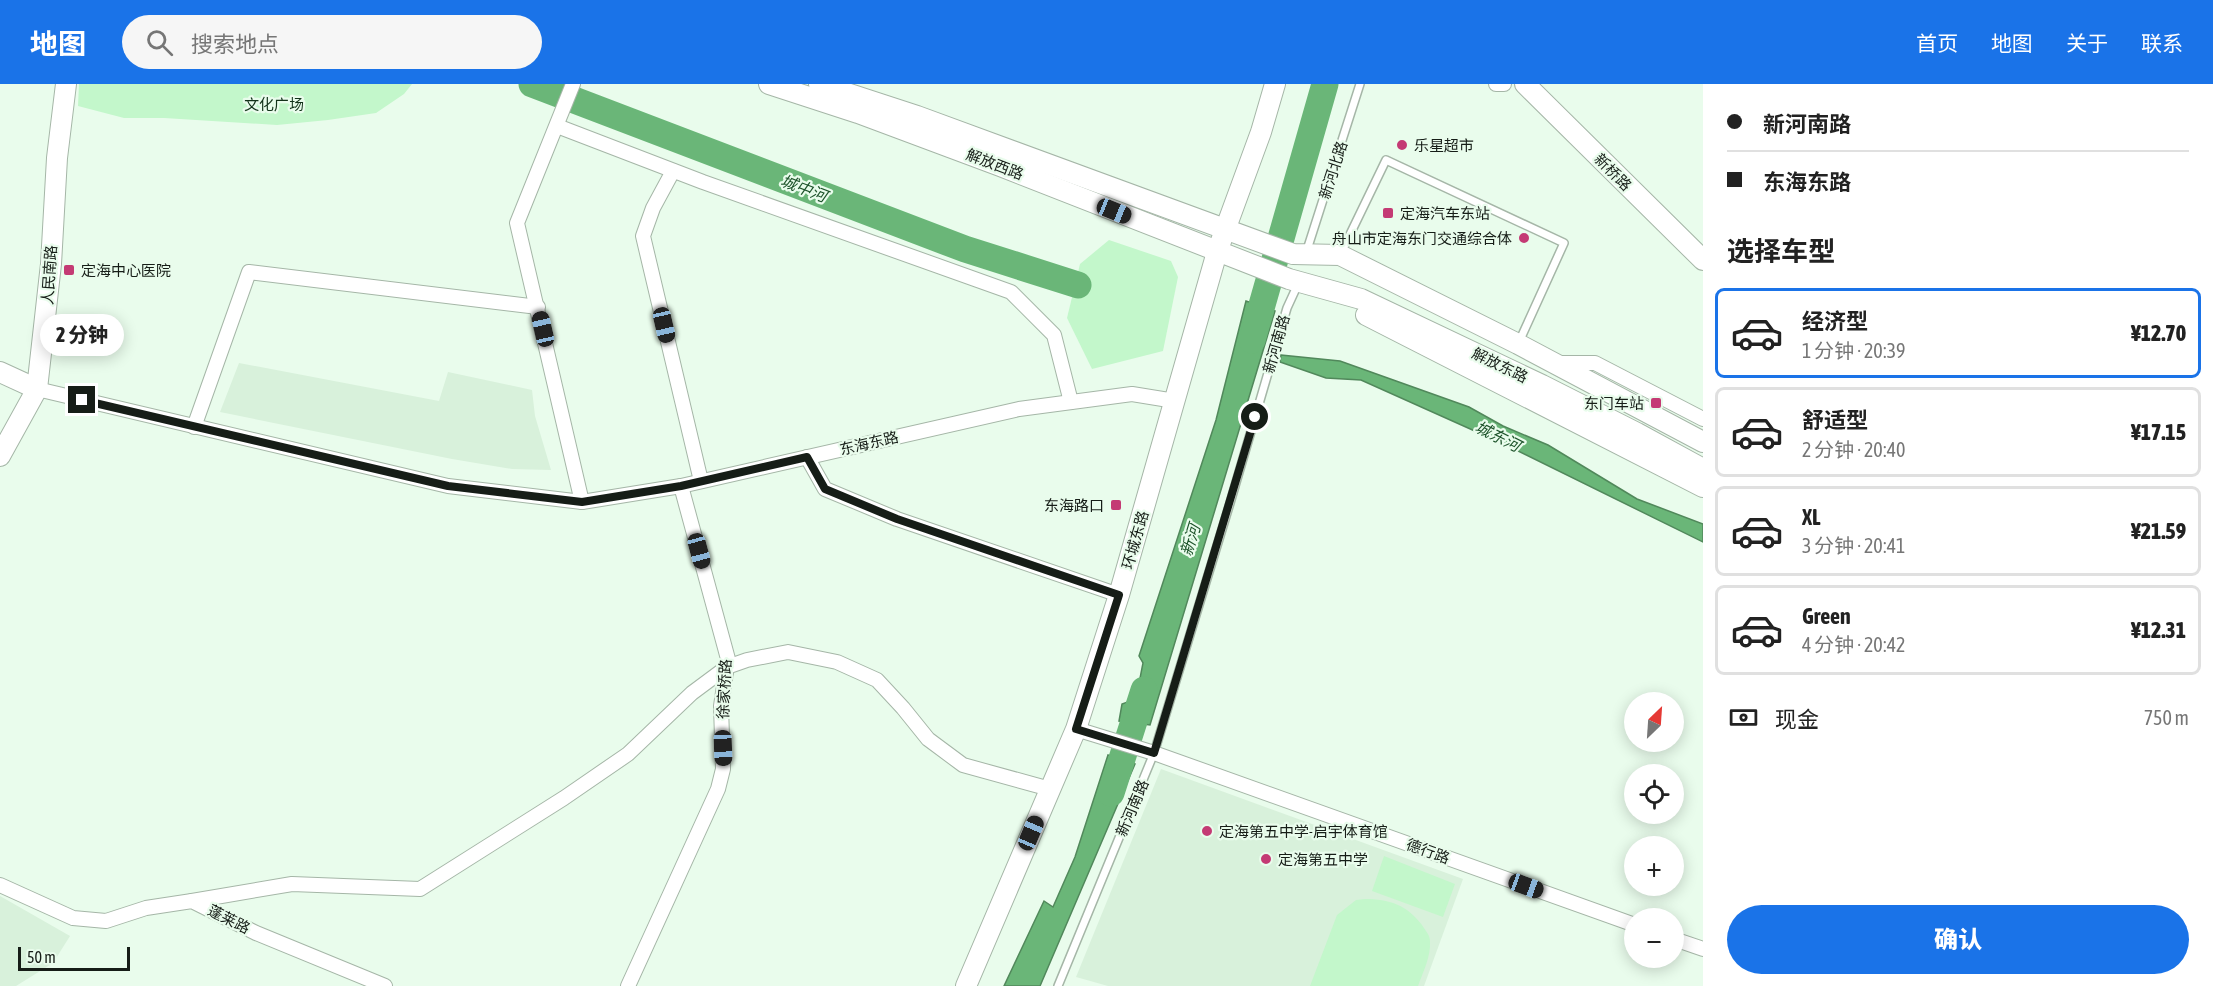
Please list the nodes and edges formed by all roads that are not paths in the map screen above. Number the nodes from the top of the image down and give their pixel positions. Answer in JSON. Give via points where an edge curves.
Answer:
{"nodes":[{"id":1,"x":66,"y":84,"type":"edge"},
{"id":2,"x":573,"y":84,"type":"edge"},
{"id":3,"x":769,"y":84,"type":"edge"},
{"id":4,"x":819,"y":84,"type":"edge"},
{"id":5,"x":1275,"y":84,"type":"edge"},
{"id":6,"x":1360,"y":84,"type":"edge"},
{"id":7,"x":1496,"y":84,"type":"edge"},
{"id":8,"x":1504,"y":84,"type":"edge"},
{"id":9,"x":1525,"y":84,"type":"edge"},
{"id":10,"x":559,"y":120,"type":"junction"},
{"id":11,"x":673,"y":171,"type":"junction"},
{"id":12,"x":1225,"y":230,"type":"junction"},
{"id":13,"x":1217,"y":252,"type":"junction"},
{"id":14,"x":1299,"y":255,"type":"junction"},
{"id":15,"x":1340,"y":255,"type":"junction"},
{"id":16,"x":1703,"y":260,"type":"edge"},
{"id":17,"x":1294,"y":280,"type":"junction"},
{"id":18,"x":538,"y":307,"type":"junction"},
{"id":19,"x":1518,"y":345,"type":"junction"},
{"id":20,"x":1551,"y":363,"type":"junction"},
{"id":21,"x":0,"y":372,"type":"edge"},
{"id":22,"x":1542,"y":385,"type":"junction"},
{"id":23,"x":37,"y":389,"type":"junction"},
{"id":24,"x":1175,"y":401,"type":"junction"},
{"id":25,"x":1071,"y":402,"type":"junction"},
{"id":26,"x":1703,"y":419,"type":"edge"},
{"id":27,"x":194,"y":427,"type":"junction"},
{"id":28,"x":1703,"y":442,"type":"edge"},
{"id":29,"x":0,"y":456,"type":"edge"},
{"id":30,"x":807,"y":457,"type":"junction"},
{"id":31,"x":1703,"y":469,"type":"edge"},
{"id":32,"x":702,"y":481,"type":"junction"},
{"id":33,"x":681,"y":486,"type":"junction"},
{"id":34,"x":1703,"y":487,"type":"edge"},
{"id":35,"x":582,"y":502,"type":"junction"},
{"id":36,"x":1119,"y":595,"type":"junction"},
{"id":37,"x":727,"y":667,"type":"junction"},
{"id":38,"x":1076,"y":729,"type":"junction"},
{"id":39,"x":1154,"y":753,"type":"junction"},
{"id":40,"x":1050,"y":789,"type":"junction"},
{"id":41,"x":0,"y":885,"type":"edge"},
{"id":42,"x":192,"y":901,"type":"junction"},
{"id":43,"x":1624,"y":921,"type":"edge"},
{"id":44,"x":1684,"y":942,"type":"edge"},
{"id":45,"x":1703,"y":949,"type":"edge"},
{"id":46,"x":386,"y":986,"type":"edge"},
{"id":47,"x":628,"y":986,"type":"edge"},
{"id":48,"x":966,"y":986,"type":"edge"},
{"id":49,"x":1058,"y":986,"type":"edge"}],
"edges":[{"from":1,"to":23,"type":"street","name":"人民南路"},
{"from":2,"to":10,"type":"street"},
{"from":3,"to":13,"type":"street","name":"解放西路","via":[[989,162]]},
{"from":4,"to":12,"type":"street","via":[[917,116]]},
{"from":5,"to":12,"type":"street","name":"环城东路"},
{"from":6,"to":14,"type":"lane","name":"新河北路"},
{"from":7,"to":8,"type":"street"},
{"from":9,"to":16,"type":"street","name":"新桥路"},
{"from":10,"to":11,"type":"street"},
{"from":10,"to":18,"type":"street","via":[[517,223]]},
{"from":11,"to":25,"type":"street","via":[[1011,292],[1054,335]]},
{"from":11,"to":32,"type":"street","via":[[652,208],[643,236]]},
{"from":12,"to":13,"type":"street","name":"环城东路"},
{"from":12,"to":14,"type":"street"},
{"from":13,"to":17,"type":"street","name":"解放西路"},
{"from":13,"to":24,"type":"street","name":"环城东路"},
{"from":14,"to":15,"type":"street"},
{"from":15,"to":19,"type":"street"},
{"from":15,"to":19,"type":"lane","via":[[1386,160],[1564,243]]},
{"from":17,"to":22,"type":"street","name":"解放东路","via":[[1361,299]]},
{"from":17,"to":34,"type":"street"},
{"from":17,"to":39,"type":"lane","name":"新河南路"},
{"from":18,"to":27,"type":"street","via":[[249,272]]},
{"from":18,"to":35,"type":"street"},
{"from":19,"to":20,"type":"street"},
{"from":20,"to":22,"type":"street"},
{"from":20,"to":26,"type":"street","via":[[1595,363]]},
{"from":20,"to":28,"type":"street"},
{"from":21,"to":23,"type":"street"},
{"from":22,"to":31,"type":"street","name":"解放东路"},
{"from":23,"to":27,"type":"street","name":"东海东路"},
{"from":23,"to":29,"type":"street","name":"人民南路"},
{"from":24,"to":25,"type":"street","name":"东海东路","via":[[1132,394]]},
{"from":24,"to":36,"type":"street","name":"环城东路"},
{"from":25,"to":30,"type":"street","name":"东海东路","via":[[1019,409]]},
{"from":27,"to":35,"type":"street","name":"东海东路","via":[[448,486]]},
{"from":30,"to":32,"type":"street","name":"东海东路"},
{"from":30,"to":36,"type":"street","via":[[825,489],[897,519]]},
{"from":32,"to":33,"type":"street","name":"东海东路"},
{"from":33,"to":35,"type":"street","name":"东海东路"},
{"from":33,"to":37,"type":"street","name":"徐家桥路"},
{"from":36,"to":38,"type":"street","name":"环城东路"},
{"from":37,"to":40,"type":"street","via":[[788,652],[837,662],[877,680],[928,739],[963,765]]},
{"from":37,"to":42,"type":"street","via":[[692,693],[628,754],[420,889],[292,884]]},
{"from":37,"to":47,"type":"street","name":"徐家桥路","via":[[721,706],[723,769],[718,789]]},
{"from":38,"to":39,"type":"street","name":"德行路"},
{"from":38,"to":40,"type":"street","name":"环城东路"},
{"from":39,"to":43,"type":"street","name":"德行路"},
{"from":39,"to":49,"type":"lane","name":"新河南路"},
{"from":40,"to":48,"type":"street","name":"环城东路"},
{"from":41,"to":42,"type":"street","name":"蓬莱路","via":[[73,918],[106,921],[146,908]]},
{"from":42,"to":46,"type":"street","name":"蓬莱路","via":[[256,933]]},
{"from":44,"to":45,"type":"street"}]}
